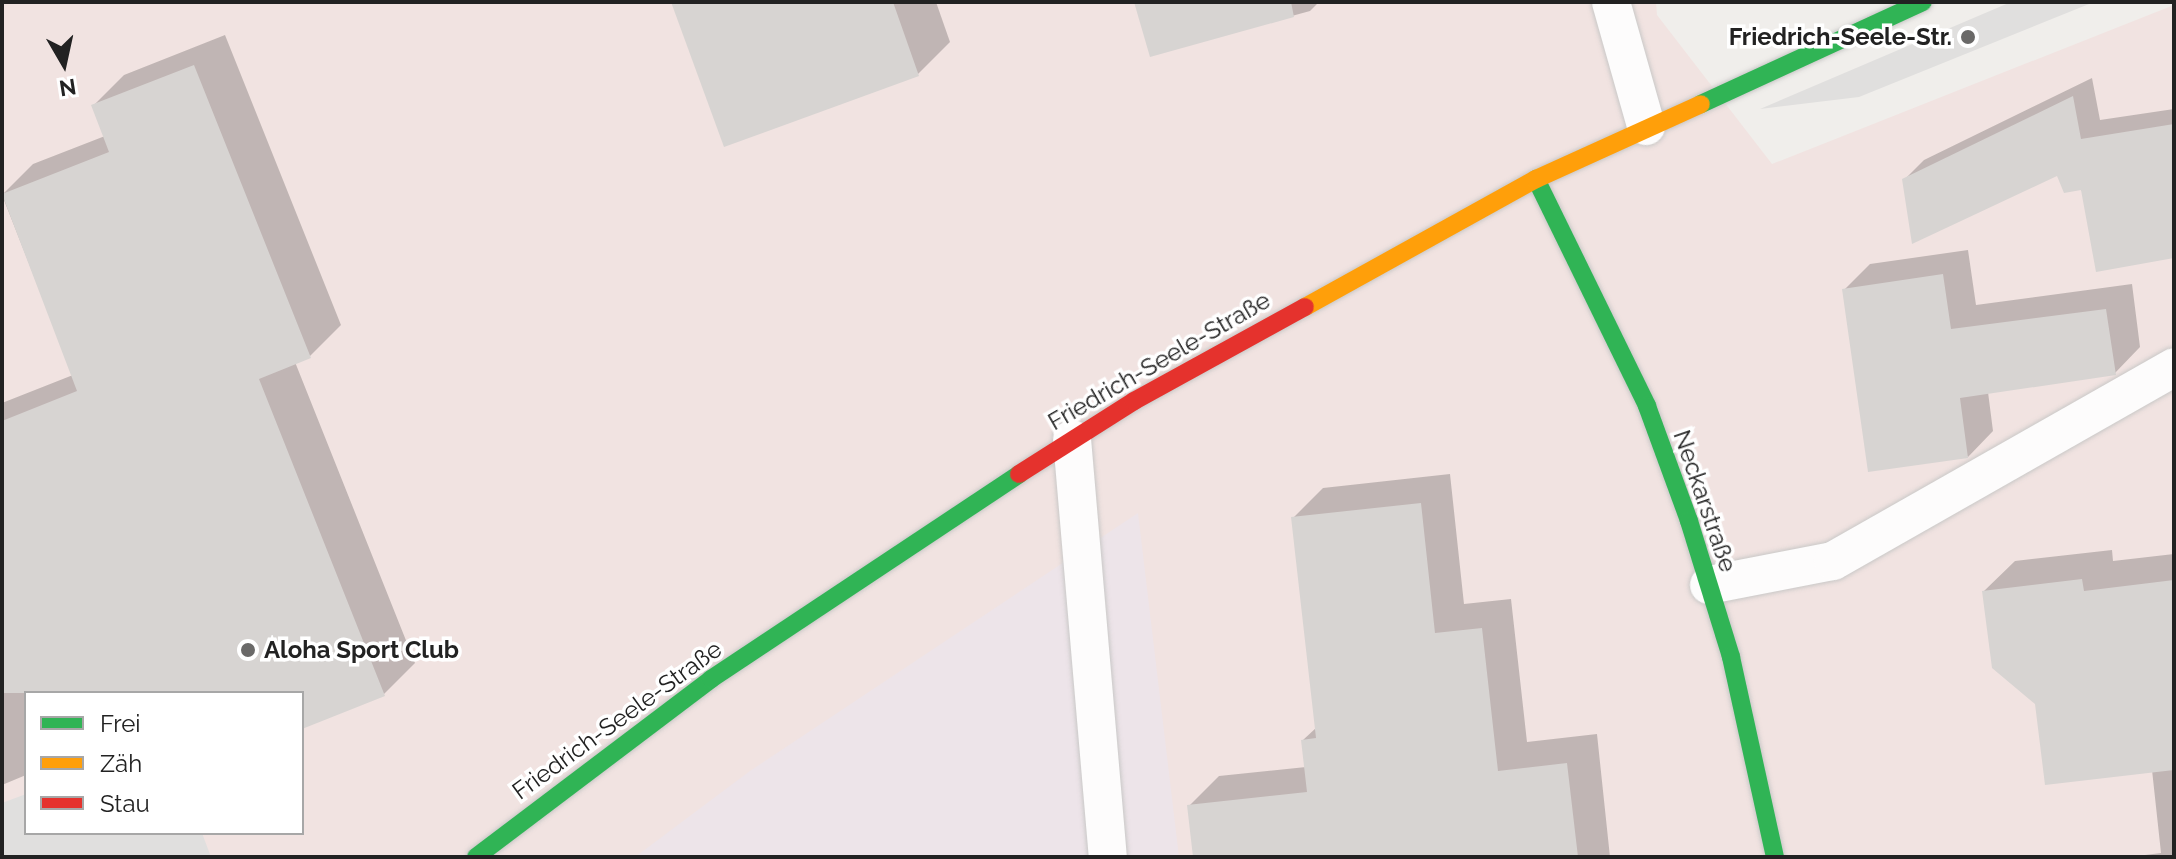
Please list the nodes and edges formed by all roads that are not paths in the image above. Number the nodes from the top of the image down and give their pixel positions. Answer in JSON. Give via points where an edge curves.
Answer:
{"nodes":[{"id":1,"x":1611,"y":2,"type":"edge"},
{"id":2,"x":1923,"y":2,"type":"edge"},
{"id":3,"x":1646,"y":126,"type":"junction"},
{"id":4,"x":1536,"y":179,"type":"junction"},
{"id":5,"x":2174,"y":367,"type":"edge"},
{"id":6,"x":1072,"y":439,"type":"junction"},
{"id":7,"x":1709,"y":585,"type":"junction"},
{"id":8,"x":476,"y":857,"type":"edge"},
{"id":9,"x":1108,"y":857,"type":"edge"},
{"id":10,"x":1775,"y":857,"type":"edge"}],
"edges":[{"from":1,"to":3,"type":"lane"},
{"from":2,"to":3,"type":"street","name":"Friedrich-Seele-Straße"},
{"from":3,"to":4,"type":"street","name":"Friedrich-Seele-Straße"},
{"from":4,"to":6,"type":"street","name":"Friedrich-Seele-Straße","via":[[1355,275]]},
{"from":4,"to":7,"type":"street","name":"Neckarstraße","via":[[1647,406]]},
{"from":5,"to":7,"type":"lane","via":[[1833,561]]},
{"from":6,"to":8,"type":"street","name":"Friedrich-Seele-Straße","via":[[711,679]]},
{"from":6,"to":9,"type":"lane"},
{"from":7,"to":10,"type":"street","name":"Neckarstraße","via":[[1742,701]]}]}
